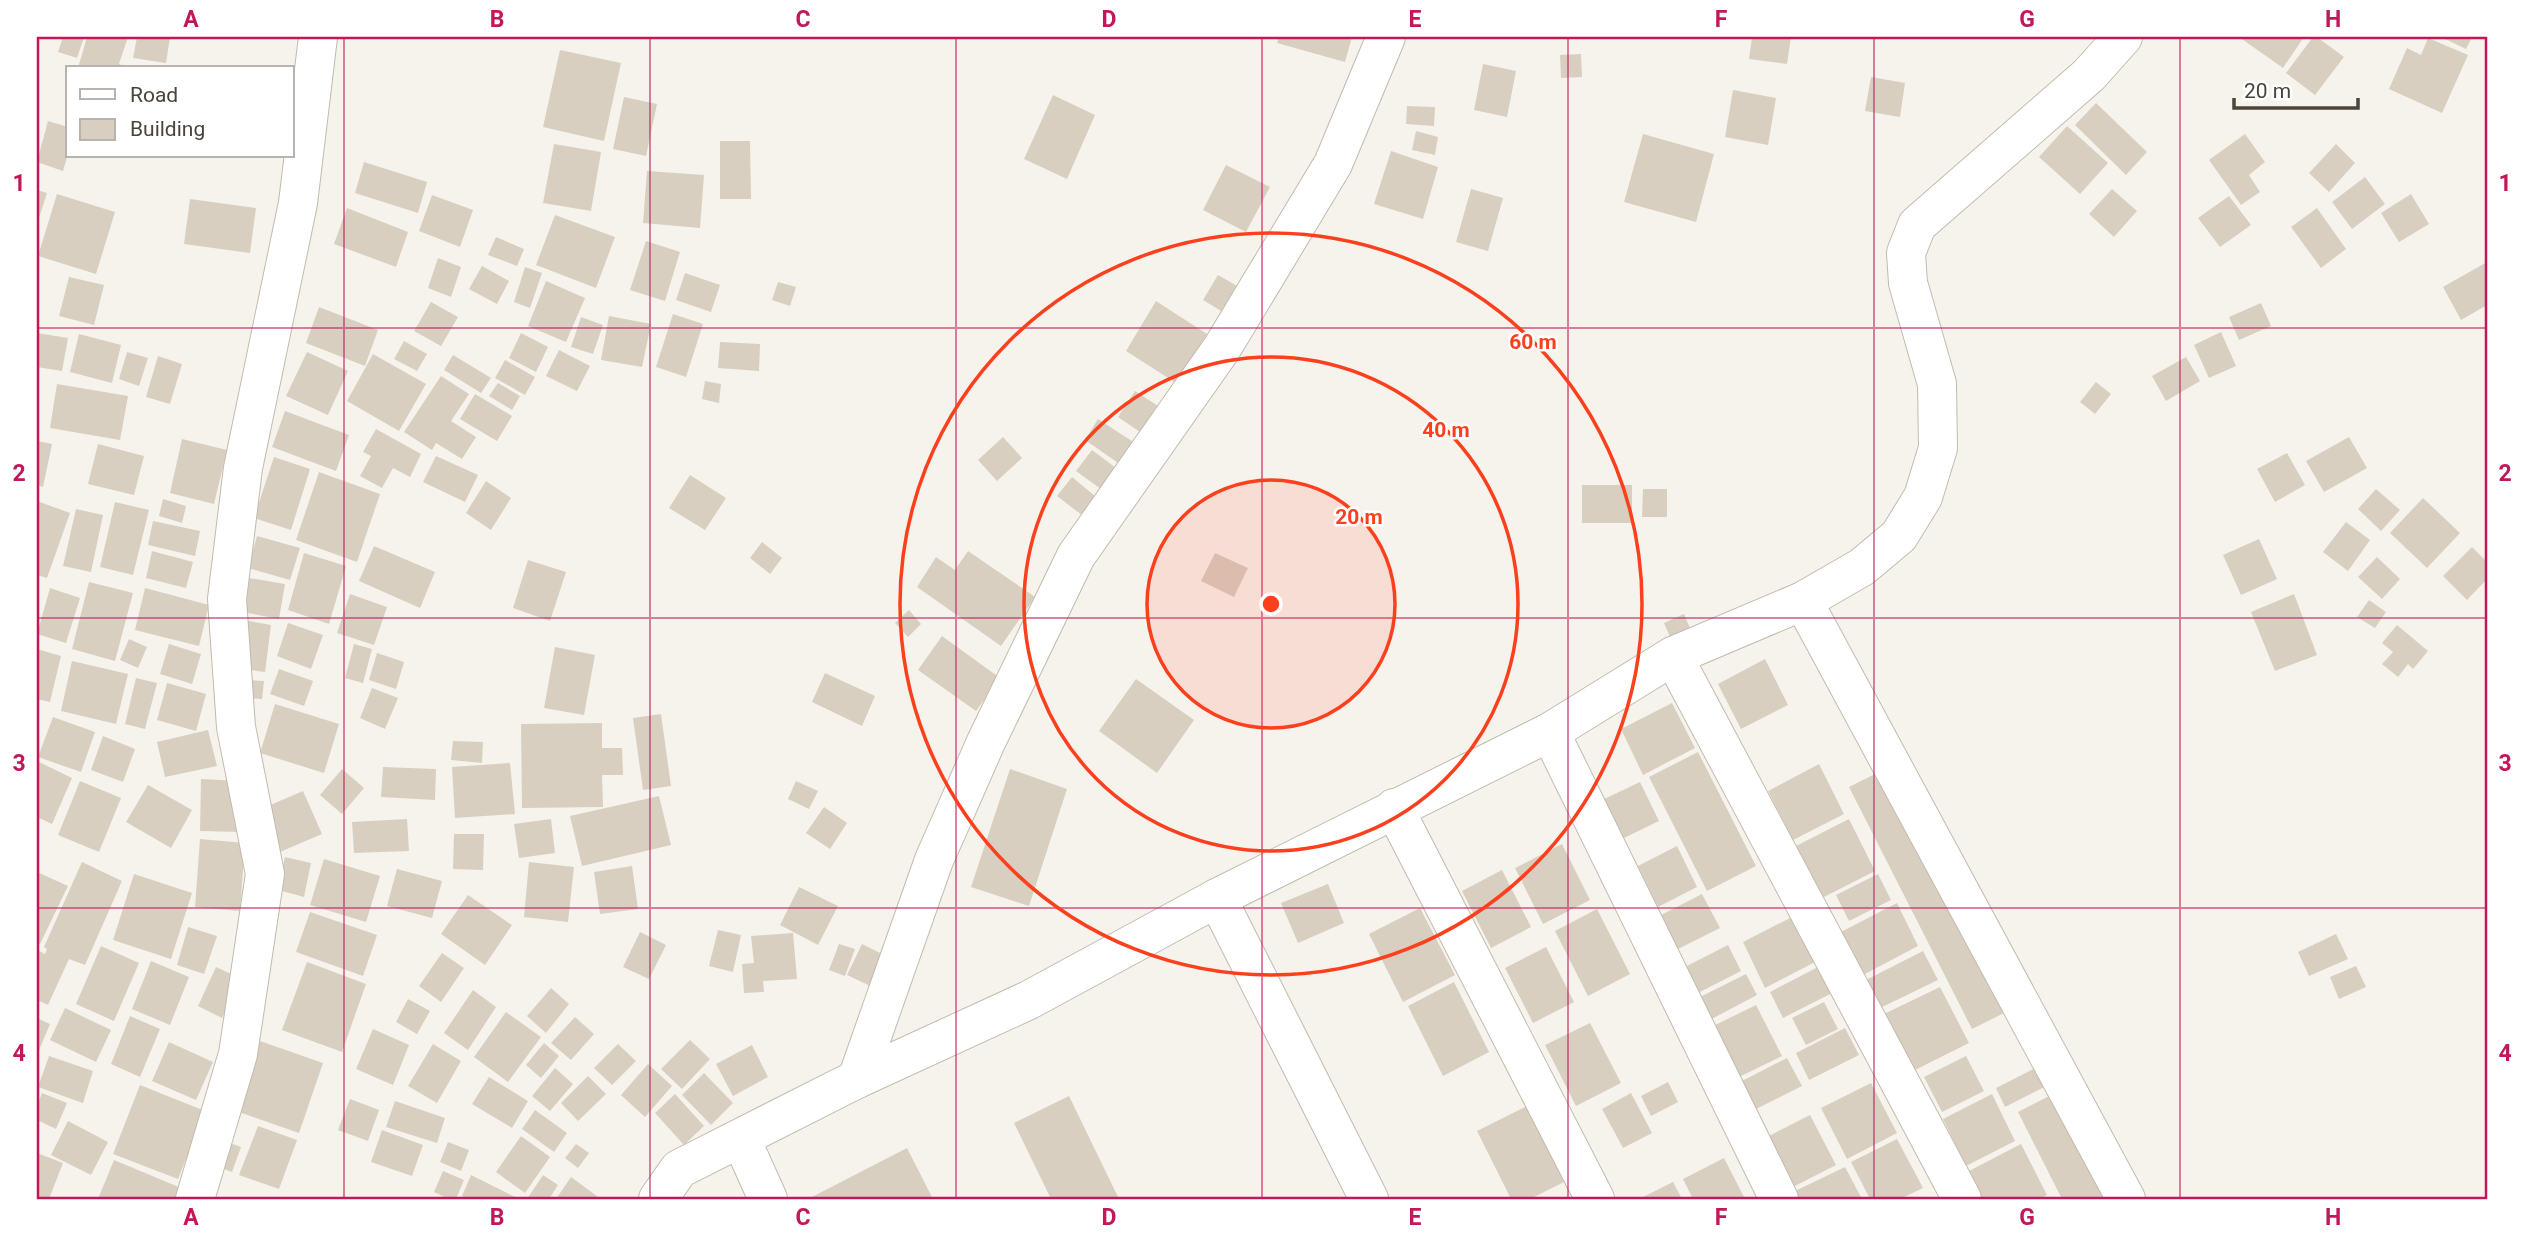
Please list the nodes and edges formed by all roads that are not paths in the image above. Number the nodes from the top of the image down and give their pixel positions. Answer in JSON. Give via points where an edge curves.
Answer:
{"nodes":[{"id":1,"x":318,"y":37,"type":"edge"},
{"id":2,"x":1386,"y":37,"type":"edge"},
{"id":3,"x":2123,"y":37,"type":"edge"},
{"id":4,"x":1803,"y":601,"type":"junction"},
{"id":5,"x":1673,"y":656,"type":"junction"},
{"id":6,"x":1550,"y":732,"type":"junction"},
{"id":7,"x":1394,"y":808,"type":"junction"},
{"id":8,"x":1217,"y":898,"type":"junction"},
{"id":9,"x":857,"y":1079,"type":"junction"},
{"id":10,"x":741,"y":1139,"type":"junction"},
{"id":11,"x":195,"y":1199,"type":"edge"},
{"id":12,"x":658,"y":1199,"type":"edge"},
{"id":13,"x":768,"y":1199,"type":"edge"},
{"id":14,"x":1369,"y":1199,"type":"edge"},
{"id":15,"x":1595,"y":1199,"type":"edge"},
{"id":16,"x":1779,"y":1199,"type":"edge"},
{"id":17,"x":1962,"y":1199,"type":"edge"},
{"id":18,"x":2126,"y":1199,"type":"edge"}],
"edges":[{"from":1,"to":11,"type":"street","via":[[298,203],[243,468],[227,598],[236,727],[265,874],[238,1054]]},
{"from":2,"to":9,"type":"street","via":[[1333,164],[1222,348],[1076,555],[933,860]]},
{"from":3,"to":4,"type":"street","via":[[2089,75],[1917,225],[1906,253],[1908,283],[1937,384],[1938,448],[1923,497],[1899,536],[1862,567]]},
{"from":4,"to":5,"type":"street"},
{"from":4,"to":18,"type":"street"},
{"from":5,"to":6,"type":"street"},
{"from":5,"to":17,"type":"street"},
{"from":6,"to":7,"type":"street"},
{"from":6,"to":16,"type":"street"},
{"from":7,"to":8,"type":"street"},
{"from":7,"to":15,"type":"street"},
{"from":8,"to":9,"type":"street","via":[[1029,1000]]},
{"from":8,"to":14,"type":"street"},
{"from":9,"to":10,"type":"street"},
{"from":10,"to":12,"type":"street","via":[[679,1169]]},
{"from":10,"to":13,"type":"street"}]}
